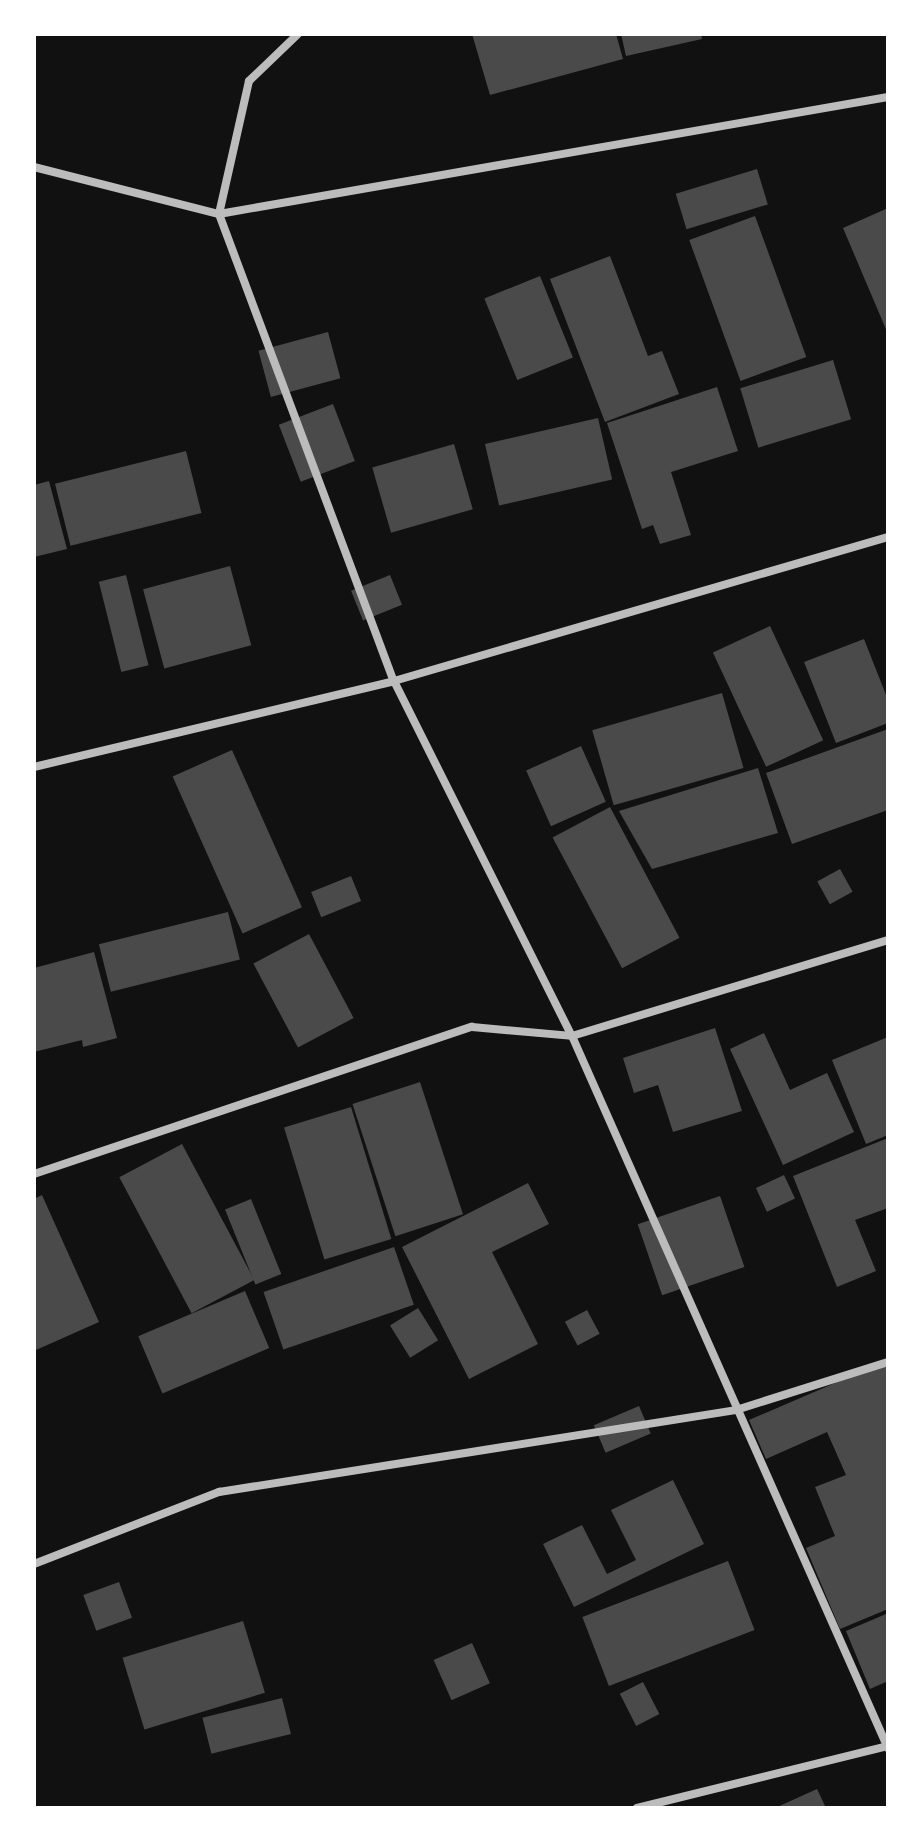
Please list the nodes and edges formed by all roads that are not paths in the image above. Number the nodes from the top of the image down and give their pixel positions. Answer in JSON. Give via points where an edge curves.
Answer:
{"nodes":[{"id":1,"x":298,"y":34,"type":"edge"},
{"id":2,"x":888,"y":97,"type":"edge"},
{"id":3,"x":34,"y":167,"type":"edge"},
{"id":4,"x":219,"y":214,"type":"junction"},
{"id":5,"x":888,"y":537,"type":"edge"},
{"id":6,"x":394,"y":681,"type":"junction"},
{"id":7,"x":34,"y":767,"type":"edge"},
{"id":8,"x":888,"y":940,"type":"edge"},
{"id":9,"x":572,"y":1036,"type":"junction"},
{"id":10,"x":34,"y":1174,"type":"edge"},
{"id":11,"x":888,"y":1362,"type":"edge"},
{"id":12,"x":736,"y":1410,"type":"junction"},
{"id":13,"x":34,"y":1564,"type":"edge"},
{"id":14,"x":888,"y":1747,"type":"edge"},
{"id":15,"x":637,"y":1808,"type":"edge"}],
"edges":[{"from":1,"to":4,"type":"street","via":[[249,81]]},
{"from":2,"to":4,"type":"street"},
{"from":3,"to":4,"type":"street"},
{"from":4,"to":6,"type":"street"},
{"from":5,"to":6,"type":"street"},
{"from":6,"to":7,"type":"street"},
{"from":6,"to":9,"type":"street"},
{"from":8,"to":9,"type":"street"},
{"from":9,"to":10,"type":"street","via":[[472,1027]]},
{"from":9,"to":12,"type":"street"},
{"from":11,"to":12,"type":"street"},
{"from":12,"to":13,"type":"street","via":[[219,1492]]},
{"from":12,"to":14,"type":"street"},
{"from":14,"to":15,"type":"street"}]}
